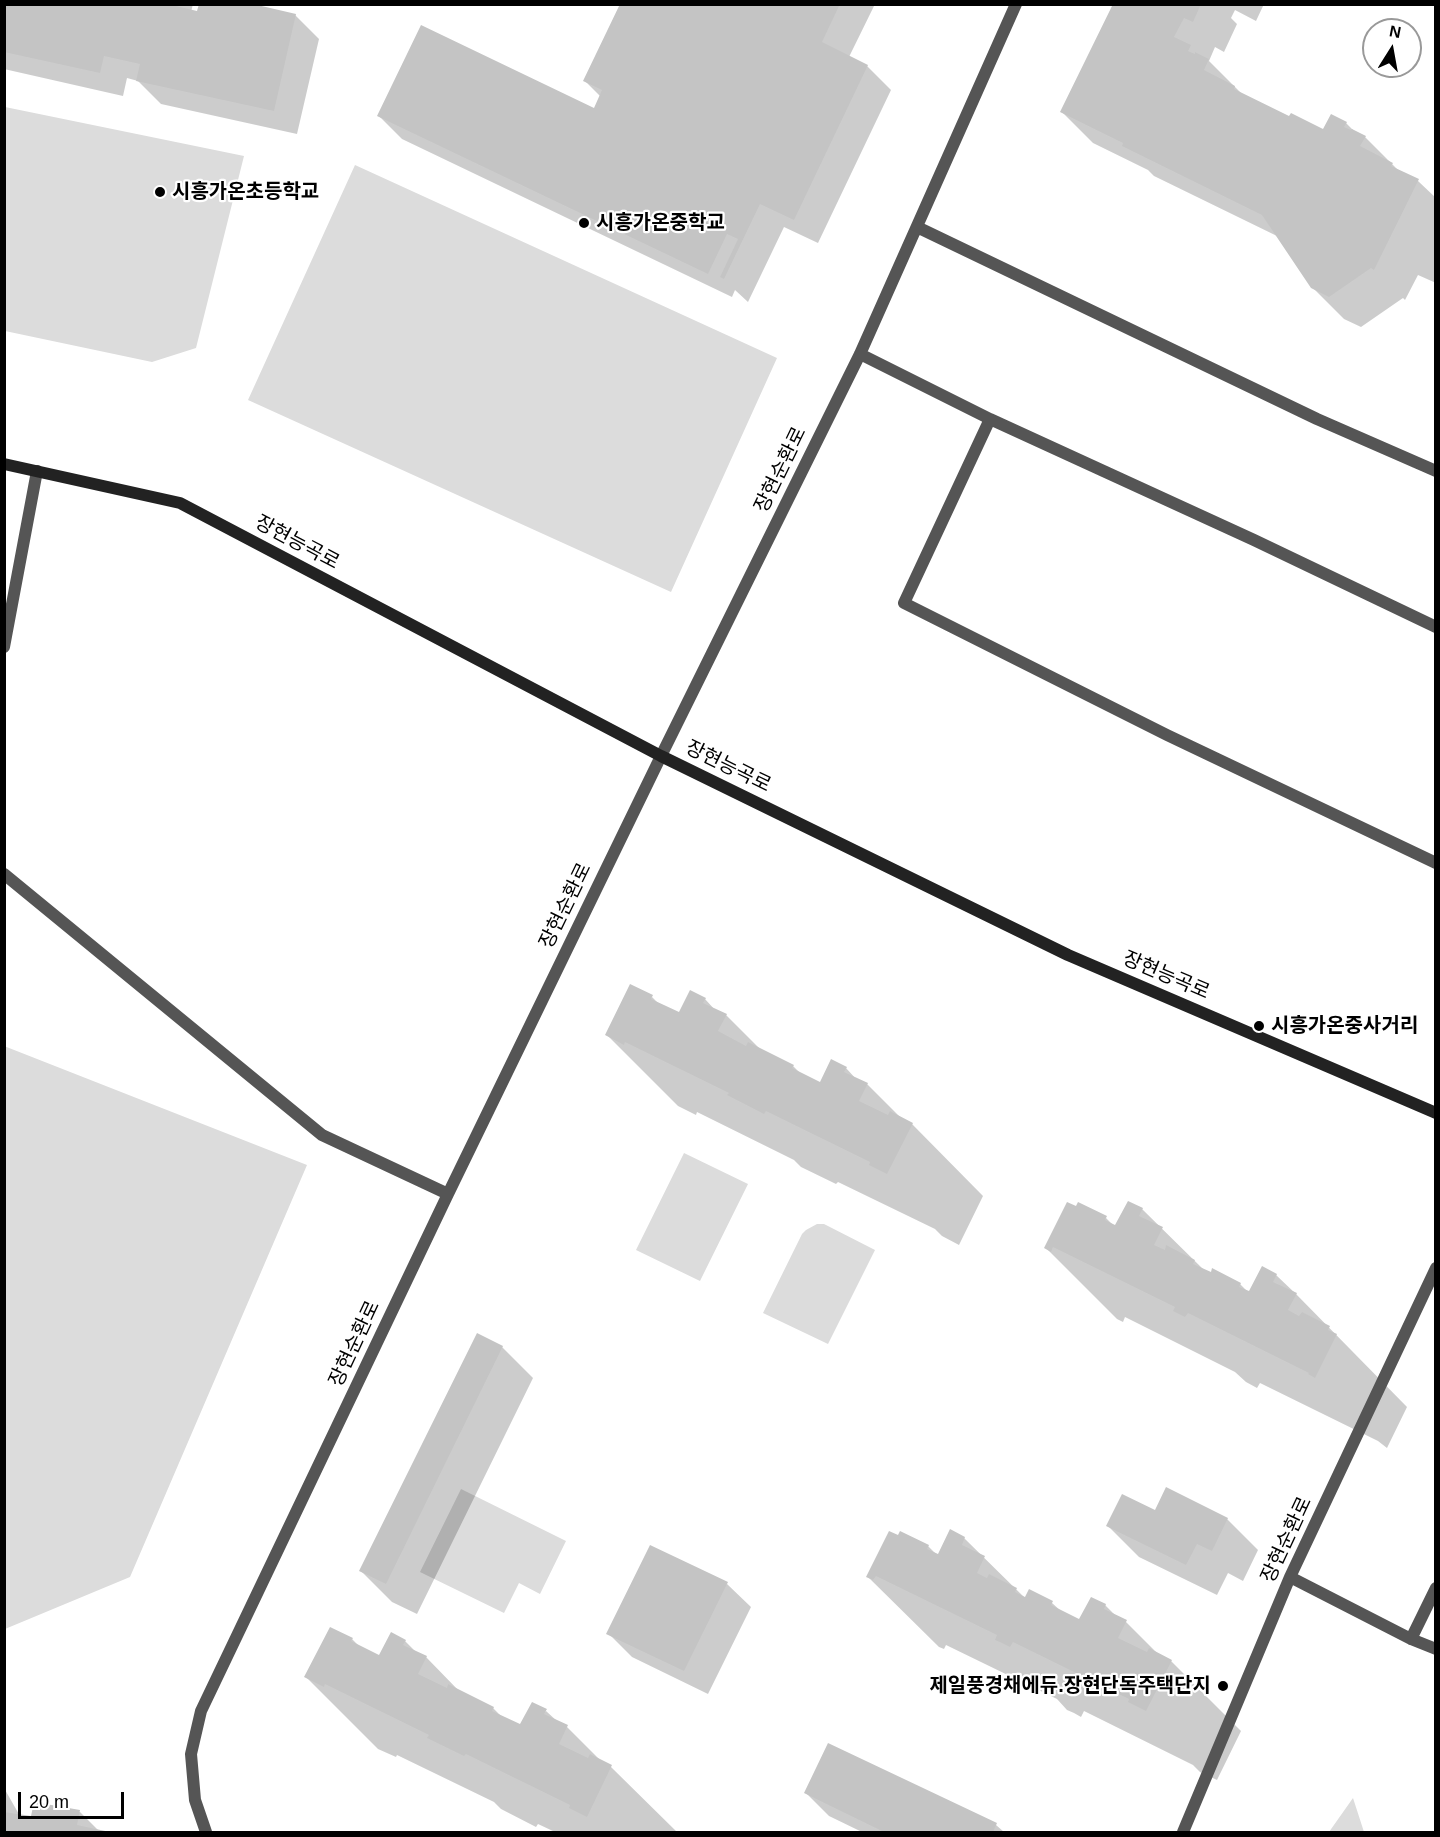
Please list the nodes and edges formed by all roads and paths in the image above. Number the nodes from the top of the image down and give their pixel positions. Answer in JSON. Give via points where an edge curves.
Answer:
{"nodes":[{"id":1,"x":1016,"y":4,"type":"edge"},
{"id":2,"x":918,"y":228,"type":"junction"},
{"id":3,"x":860,"y":354,"type":"junction"},
{"id":4,"x":990,"y":419,"type":"junction"},
{"id":5,"x":4,"y":464,"type":"edge"},
{"id":6,"x":37,"y":471,"type":"junction"},
{"id":7,"x":1436,"y":471,"type":"edge"},
{"id":8,"x":1436,"y":627,"type":"edge"},
{"id":9,"x":4,"y":647,"type":"edge"},
{"id":10,"x":661,"y":756,"type":"junction"},
{"id":11,"x":1436,"y":863,"type":"edge"},
{"id":12,"x":4,"y":874,"type":"edge"},
{"id":13,"x":1436,"y":1113,"type":"edge"},
{"id":14,"x":448,"y":1194,"type":"junction"},
{"id":15,"x":1436,"y":1268,"type":"edge"},
{"id":16,"x":1290,"y":1577,"type":"junction"},
{"id":17,"x":1436,"y":1588,"type":"edge"},
{"id":18,"x":1411,"y":1639,"type":"junction"},
{"id":19,"x":1436,"y":1649,"type":"edge"},
{"id":20,"x":206,"y":1833,"type":"edge"},
{"id":21,"x":1183,"y":1833,"type":"edge"}],
"edges":[{"from":1,"to":2,"type":"street","name":"장현순환로"},
{"from":2,"to":3,"type":"street","name":"장현순환로"},
{"from":2,"to":7,"type":"street","via":[[1317,419]]},
{"from":3,"to":4,"type":"street"},
{"from":3,"to":10,"type":"street","name":"장현순환로"},
{"from":4,"to":8,"type":"street"},
{"from":4,"to":11,"type":"street","via":[[904,603],[1167,735]]},
{"from":5,"to":6,"type":"main road","name":"장현능곡로"},
{"from":6,"to":9,"type":"street"},
{"from":6,"to":10,"type":"main road","name":"장현능곡로","via":[[180,503]]},
{"from":10,"to":13,"type":"main road","name":"장현능곡로","via":[[1068,955]]},
{"from":10,"to":14,"type":"street","name":"장현순환로"},
{"from":12,"to":14,"type":"street","via":[[322,1135]]},
{"from":14,"to":20,"type":"street","name":"장현순환로","via":[[201,1711],[191,1754],[195,1800]]},
{"from":15,"to":16,"type":"street","name":"장현순환로"},
{"from":16,"to":18,"type":"street"},
{"from":16,"to":21,"type":"street","name":"장현순환로"},
{"from":17,"to":18,"type":"street"},
{"from":18,"to":19,"type":"street"}]}
